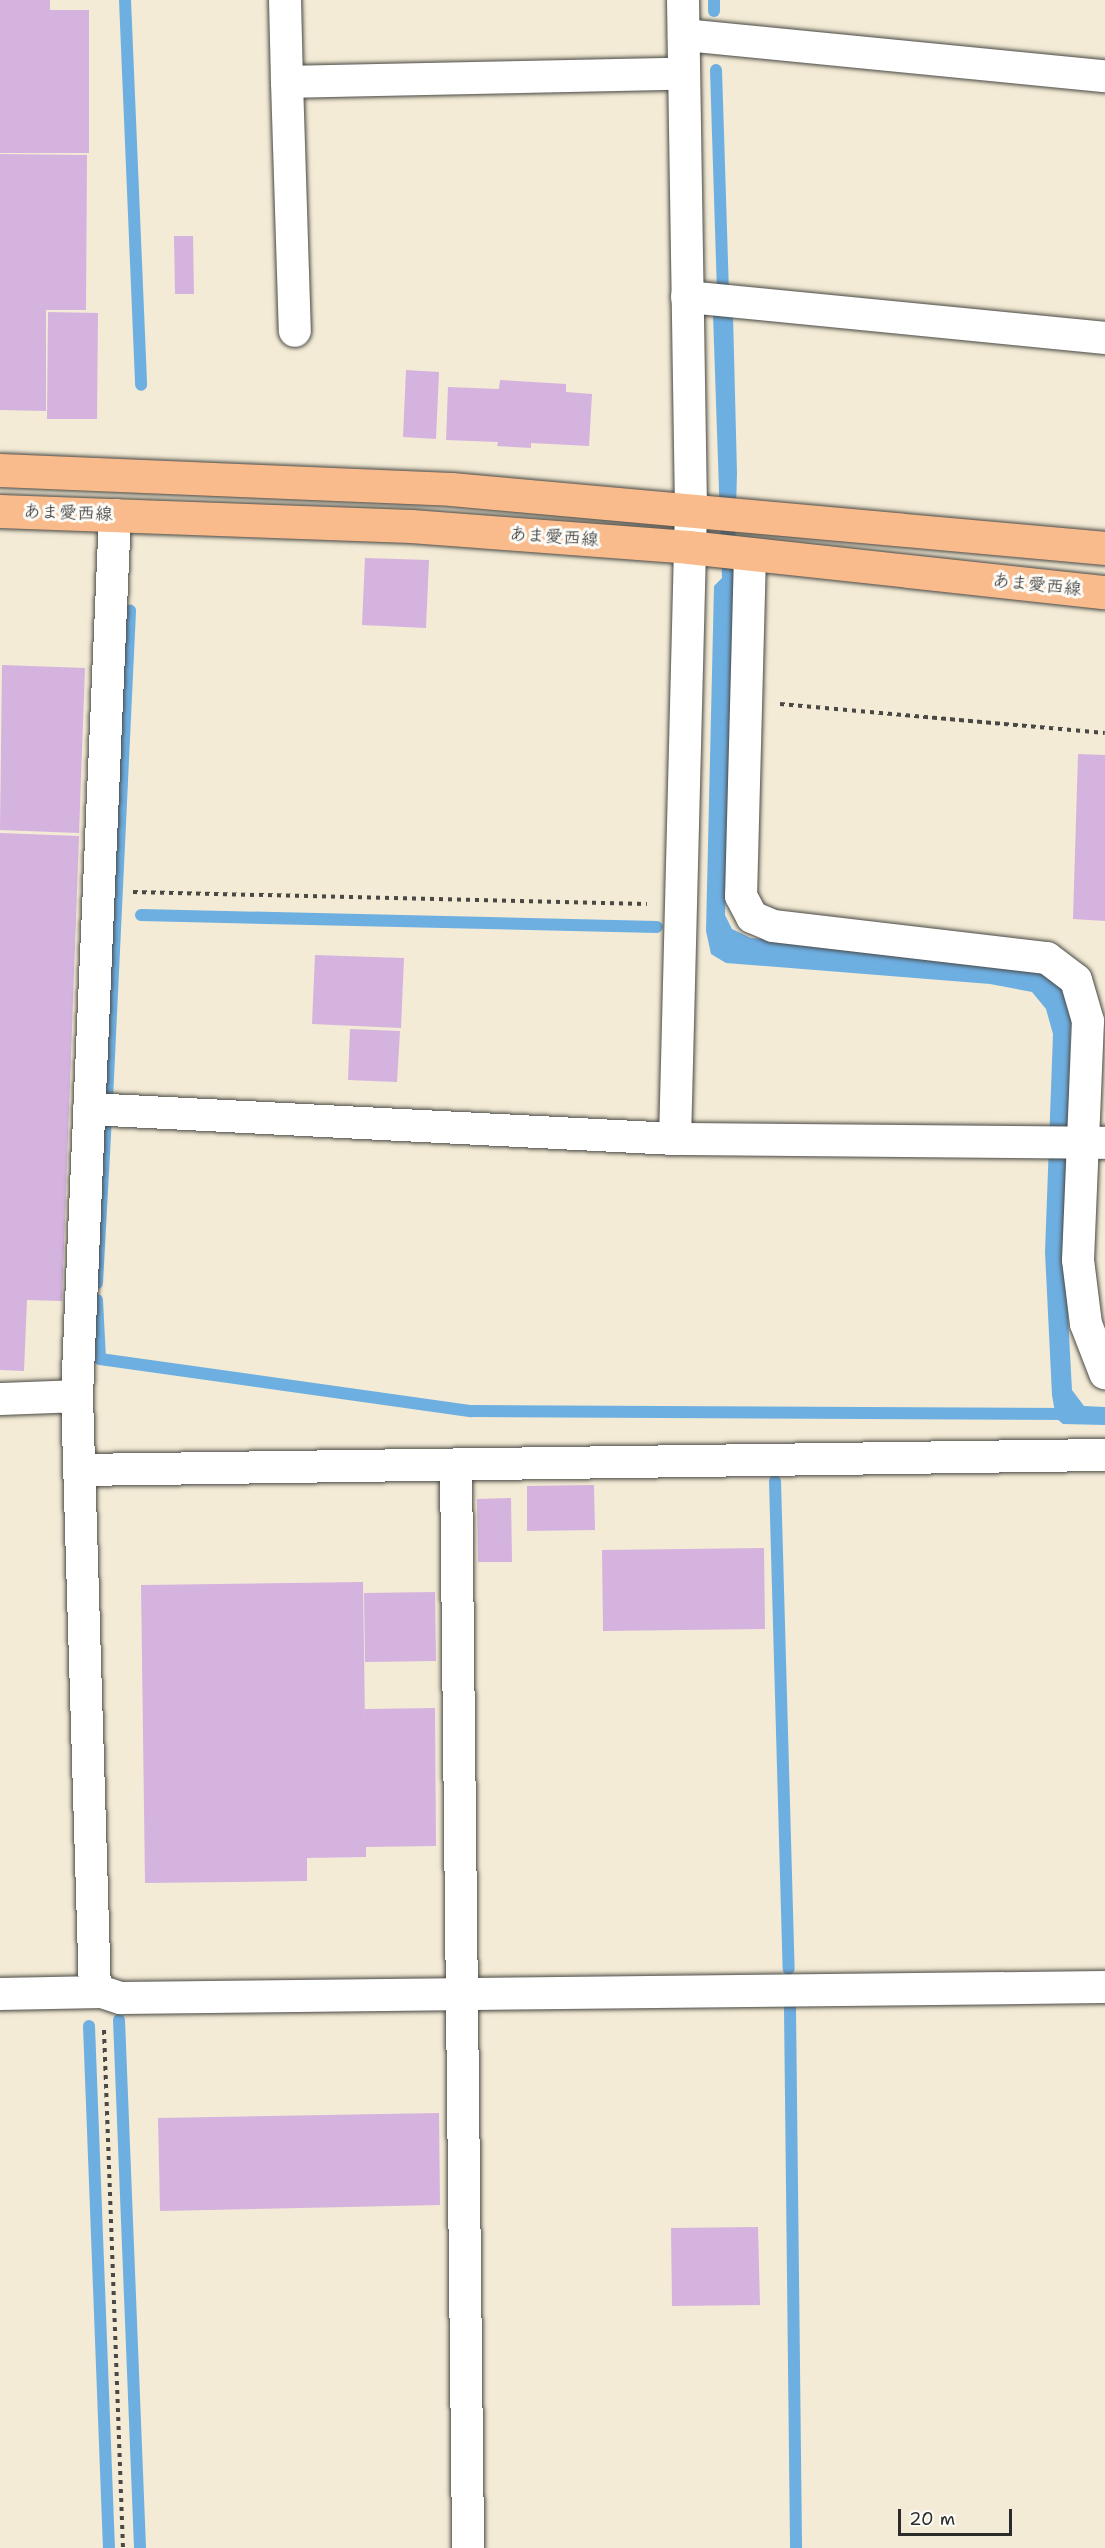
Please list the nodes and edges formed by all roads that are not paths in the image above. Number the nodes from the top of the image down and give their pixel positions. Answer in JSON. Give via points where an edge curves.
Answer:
{"nodes":[{"id":1,"x":285,"y":0,"type":"edge"},
{"id":2,"x":683,"y":0,"type":"edge"},
{"id":3,"x":684,"y":34,"type":"junction"},
{"id":4,"x":684,"y":74,"type":"junction"},
{"id":5,"x":1105,"y":76,"type":"edge"},
{"id":6,"x":288,"y":82,"type":"junction"},
{"id":7,"x":687,"y":297,"type":"junction"},
{"id":8,"x":295,"y":331,"type":"dead end"},
{"id":9,"x":1105,"y":338,"type":"edge"},
{"id":10,"x":0,"y":470,"type":"edge"},
{"id":11,"x":691,"y":509,"type":"junction"},
{"id":12,"x":0,"y":511,"type":"edge"},
{"id":13,"x":115,"y":515,"type":"junction"},
{"id":14,"x":688,"y":547,"type":"junction"},
{"id":15,"x":1105,"y":548,"type":"edge"},
{"id":16,"x":745,"y":553,"type":"junction"},
{"id":17,"x":1105,"y":592,"type":"edge"},
{"id":18,"x":89,"y":1109,"type":"junction"},
{"id":19,"x":675,"y":1139,"type":"junction"},
{"id":20,"x":1087,"y":1142,"type":"edge"},
{"id":21,"x":1105,"y":1373,"type":"edge"},
{"id":22,"x":77,"y":1396,"type":"junction"},
{"id":23,"x":0,"y":1399,"type":"edge"},
{"id":24,"x":1105,"y":1455,"type":"edge"},
{"id":25,"x":456,"y":1466,"type":"junction"},
{"id":26,"x":79,"y":1470,"type":"junction"},
{"id":27,"x":1105,"y":1987,"type":"edge"},
{"id":28,"x":99,"y":1992,"type":"junction"},
{"id":29,"x":0,"y":1994,"type":"edge"},
{"id":30,"x":460,"y":1994,"type":"junction"},
{"id":31,"x":468,"y":2548,"type":"edge"}],
"edges":[{"from":1,"to":6,"type":"street"},
{"from":2,"to":3,"type":"street"},
{"from":3,"to":4,"type":"street"},
{"from":3,"to":5,"type":"street"},
{"from":4,"to":6,"type":"street"},
{"from":4,"to":7,"type":"street"},
{"from":6,"to":8,"type":"street"},
{"from":7,"to":9,"type":"street"},
{"from":7,"to":11,"type":"street"},
{"from":10,"to":11,"type":"main road","via":[[451,489]]},
{"from":11,"to":14,"type":"street"},
{"from":11,"to":15,"type":"main road"},
{"from":12,"to":13,"type":"main road","name":"あま愛西線"},
{"from":13,"to":14,"type":"main road","name":"あま愛西線","via":[[411,526]]},
{"from":13,"to":18,"type":"street"},
{"from":14,"to":16,"type":"main road","name":"あま愛西線"},
{"from":14,"to":19,"type":"street"},
{"from":16,"to":17,"type":"main road","name":"あま愛西線"},
{"from":16,"to":20,"type":"street","via":[[741,896],[752,917],[773,926],[1047,958],[1076,980],[1088,1021]]},
{"from":18,"to":19,"type":"street"},
{"from":18,"to":22,"type":"street"},
{"from":19,"to":20,"type":"street"},
{"from":20,"to":21,"type":"street","via":[[1078,1260],[1086,1324]]},
{"from":22,"to":23,"type":"street"},
{"from":22,"to":26,"type":"street"},
{"from":24,"to":25,"type":"street"},
{"from":25,"to":26,"type":"street"},
{"from":25,"to":30,"type":"street"},
{"from":26,"to":28,"type":"street"},
{"from":27,"to":30,"type":"street"},
{"from":28,"to":29,"type":"street"},
{"from":28,"to":30,"type":"street","via":[[121,1998]]},
{"from":30,"to":31,"type":"street"}]}
